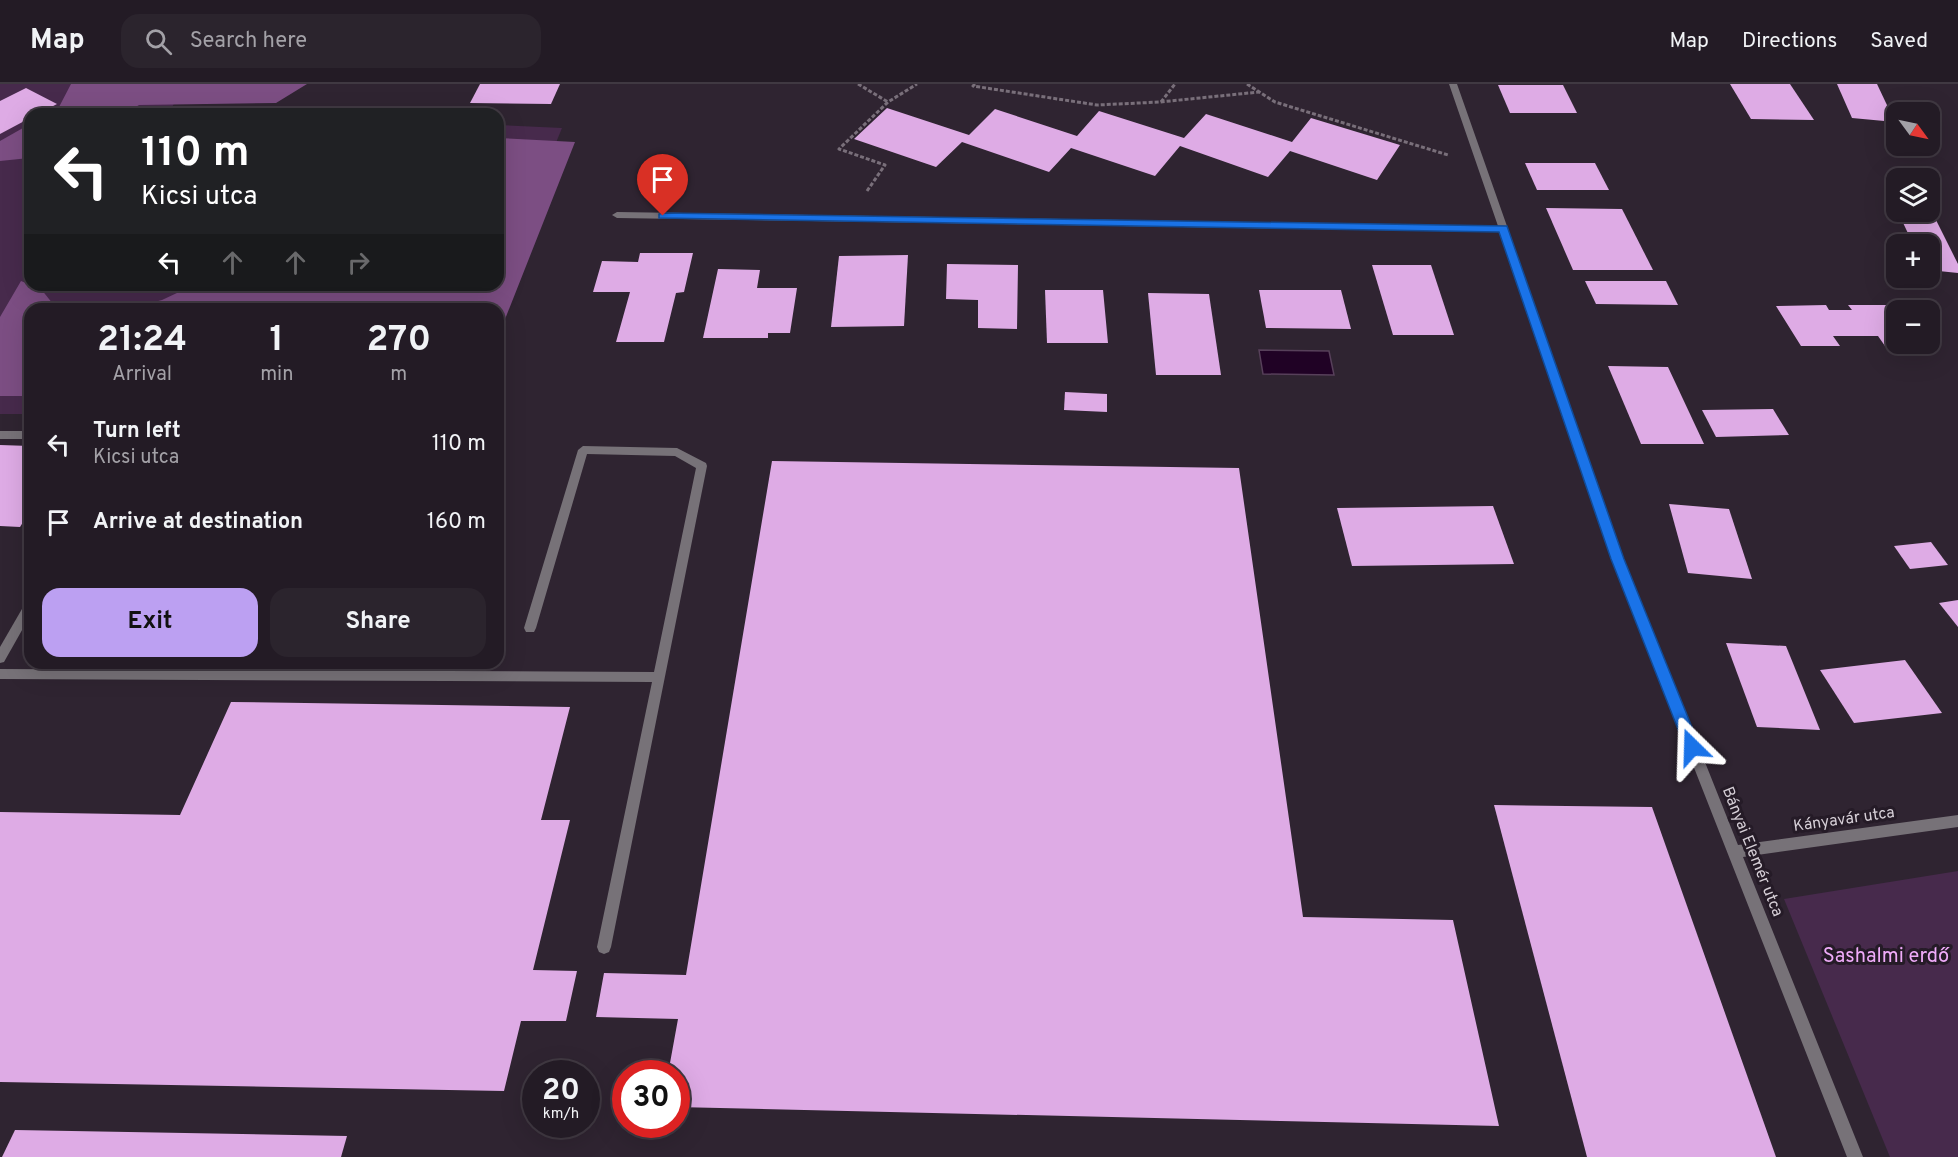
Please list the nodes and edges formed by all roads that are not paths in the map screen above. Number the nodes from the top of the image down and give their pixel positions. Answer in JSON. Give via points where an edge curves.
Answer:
{"nodes":[{"id":1,"x":1453,"y":84,"type":"edge"},
{"id":2,"x":617,"y":215,"type":"dead end"},
{"id":3,"x":1503,"y":229,"type":"junction"},
{"id":4,"x":0,"y":435,"type":"edge"},
{"id":5,"x":24,"y":435,"type":"edge"},
{"id":6,"x":24,"y":616,"type":"edge"},
{"id":7,"x":530,"y":628,"type":"dead end"},
{"id":8,"x":0,"y":658,"type":"edge"},
{"id":9,"x":0,"y":674,"type":"edge"},
{"id":10,"x":659,"y":677,"type":"junction"},
{"id":11,"x":1958,"y":821,"type":"edge"},
{"id":12,"x":1734,"y":852,"type":"junction"},
{"id":13,"x":604,"y":946,"type":"dead end"},
{"id":14,"x":1855,"y":1157,"type":"edge"}],
"edges":[{"from":1,"to":3,"type":"street","name":"Bányai Elemér utca"},
{"from":2,"to":3,"type":"street"},
{"from":3,"to":12,"type":"street","name":"Bányai Elemér utca","via":[[1618,559]]},
{"from":4,"to":5,"type":"street"},
{"from":6,"to":8,"type":"street"},
{"from":7,"to":10,"type":"street","via":[[583,450],[677,452],[702,466]]},
{"from":9,"to":10,"type":"street"},
{"from":10,"to":13,"type":"street"},
{"from":11,"to":12,"type":"street","name":"Kányavár utca"},
{"from":12,"to":14,"type":"street","name":"Bányai Elemér utca"}]}
